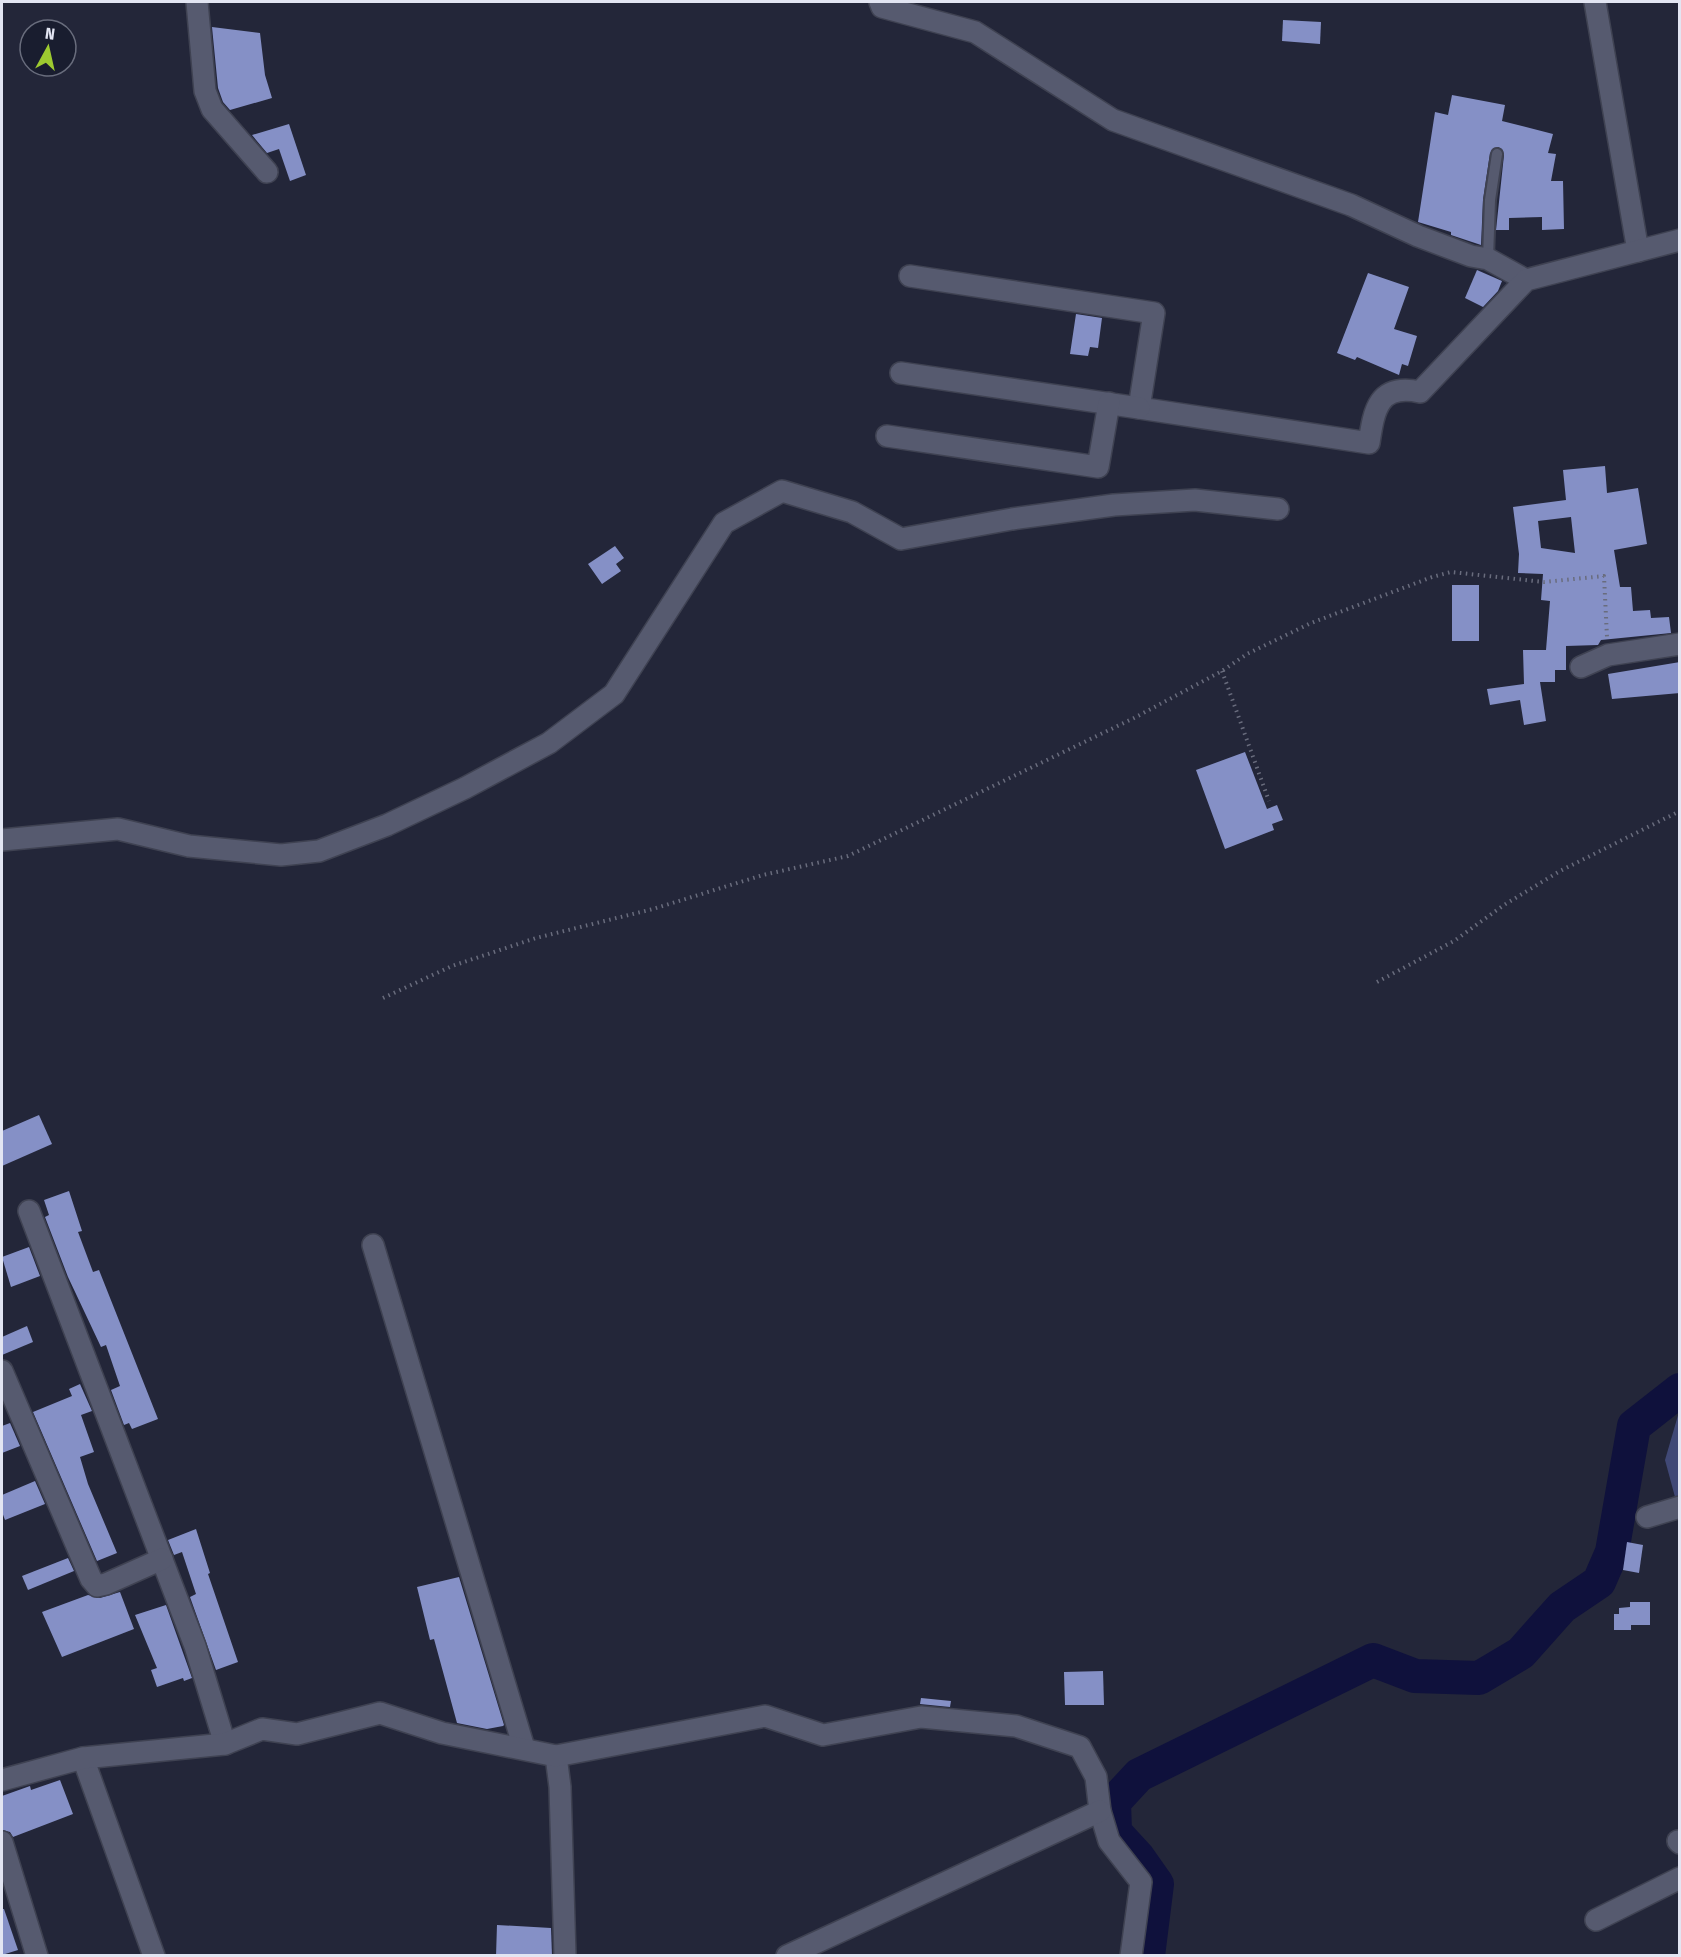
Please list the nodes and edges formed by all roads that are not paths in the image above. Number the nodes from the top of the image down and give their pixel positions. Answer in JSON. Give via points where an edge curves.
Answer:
{"nodes":[{"id":1,"x":197,"y":2,"type":"edge"},
{"id":2,"x":880,"y":2,"type":"edge"},
{"id":3,"x":1595,"y":2,"type":"edge"},
{"id":4,"x":1497,"y":154,"type":"dead end"},
{"id":5,"x":267,"y":172,"type":"dead end"},
{"id":6,"x":1680,"y":240,"type":"edge"},
{"id":7,"x":1638,"y":251,"type":"junction"},
{"id":8,"x":1488,"y":259,"type":"junction"},
{"id":9,"x":910,"y":276,"type":"dead end"},
{"id":10,"x":1526,"y":280,"type":"junction"},
{"id":11,"x":901,"y":373,"type":"dead end"},
{"id":12,"x":1109,"y":403,"type":"junction"},
{"id":13,"x":1139,"y":408,"type":"junction"},
{"id":14,"x":887,"y":436,"type":"dead end"},
{"id":15,"x":1278,"y":509,"type":"dead end"},
{"id":16,"x":1680,"y":644,"type":"edge"},
{"id":17,"x":1581,"y":667,"type":"dead end"},
{"id":18,"x":2,"y":840,"type":"edge"},
{"id":19,"x":29,"y":1211,"type":"dead end"},
{"id":20,"x":373,"y":1245,"type":"dead end"},
{"id":21,"x":2,"y":1371,"type":"edge"},
{"id":22,"x":1680,"y":1507,"type":"edge"},
{"id":23,"x":1647,"y":1517,"type":"dead end"},
{"id":24,"x":162,"y":1559,"type":"junction"},
{"id":25,"x":225,"y":1744,"type":"junction"},
{"id":26,"x":524,"y":1748,"type":"junction"},
{"id":27,"x":556,"y":1756,"type":"junction"},
{"id":28,"x":84,"y":1758,"type":"junction"},
{"id":29,"x":4,"y":1774,"type":"edge"},
{"id":30,"x":1100,"y":1811,"type":"junction"},
{"id":31,"x":2,"y":1842,"type":"edge"},
{"id":32,"x":1680,"y":1878,"type":"edge"},
{"id":33,"x":1596,"y":1920,"type":"dead end"},
{"id":34,"x":37,"y":1956,"type":"edge"},
{"id":35,"x":154,"y":1956,"type":"edge"},
{"id":36,"x":565,"y":1956,"type":"edge"},
{"id":37,"x":787,"y":1956,"type":"edge"},
{"id":38,"x":1131,"y":1956,"type":"edge"}],
"edges":[{"from":1,"to":5,"type":"street","via":[[205,91],[212,109]]},
{"from":2,"to":8,"type":"street","via":[[882,7],[975,32],[1113,120],[1351,205],[1471,256]]},
{"from":3,"to":7,"type":"street"},
{"from":4,"to":8,"type":"lane","via":[[1490,200]]},
{"from":6,"to":7,"type":"street"},
{"from":7,"to":10,"type":"street"},
{"from":8,"to":10,"type":"street"},
{"from":9,"to":13,"type":"street","via":[[1154,313]]},
{"from":10,"to":13,"type":"street","via":[[1420,392],[1396,392],[1374,408],[1369,443]]},
{"from":11,"to":12,"type":"street"},
{"from":12,"to":13,"type":"street"},
{"from":12,"to":14,"type":"street","via":[[1098,467]]},
{"from":15,"to":18,"type":"street","via":[[1195,500],[1114,505],[901,539],[852,512],[782,491],[724,523],[614,694],[549,743],[387,825],[319,851],[281,855],[189,846],[118,829]]},
{"from":16,"to":17,"type":"street","via":[[1608,655]]},
{"from":19,"to":24,"type":"street"},
{"from":20,"to":26,"type":"street"},
{"from":21,"to":24,"type":"street","via":[[91,1579],[97,1586],[106,1584]]},
{"from":22,"to":23,"type":"street"},
{"from":24,"to":25,"type":"street","via":[[195,1646]]},
{"from":25,"to":26,"type":"street","via":[[262,1729],[297,1734],[380,1713],[442,1733]]},
{"from":25,"to":28,"type":"street"},
{"from":26,"to":27,"type":"street"},
{"from":27,"to":30,"type":"street","via":[[765,1716],[823,1735],[921,1717],[1004,1725],[1080,1747],[1096,1778]]},
{"from":27,"to":36,"type":"street"},
{"from":28,"to":29,"type":"street"},
{"from":28,"to":35,"type":"street"},
{"from":30,"to":37,"type":"street"},
{"from":30,"to":38,"type":"street","via":[[1109,1841],[1141,1882]]},
{"from":31,"to":34,"type":"street"},
{"from":32,"to":33,"type":"street"}]}
